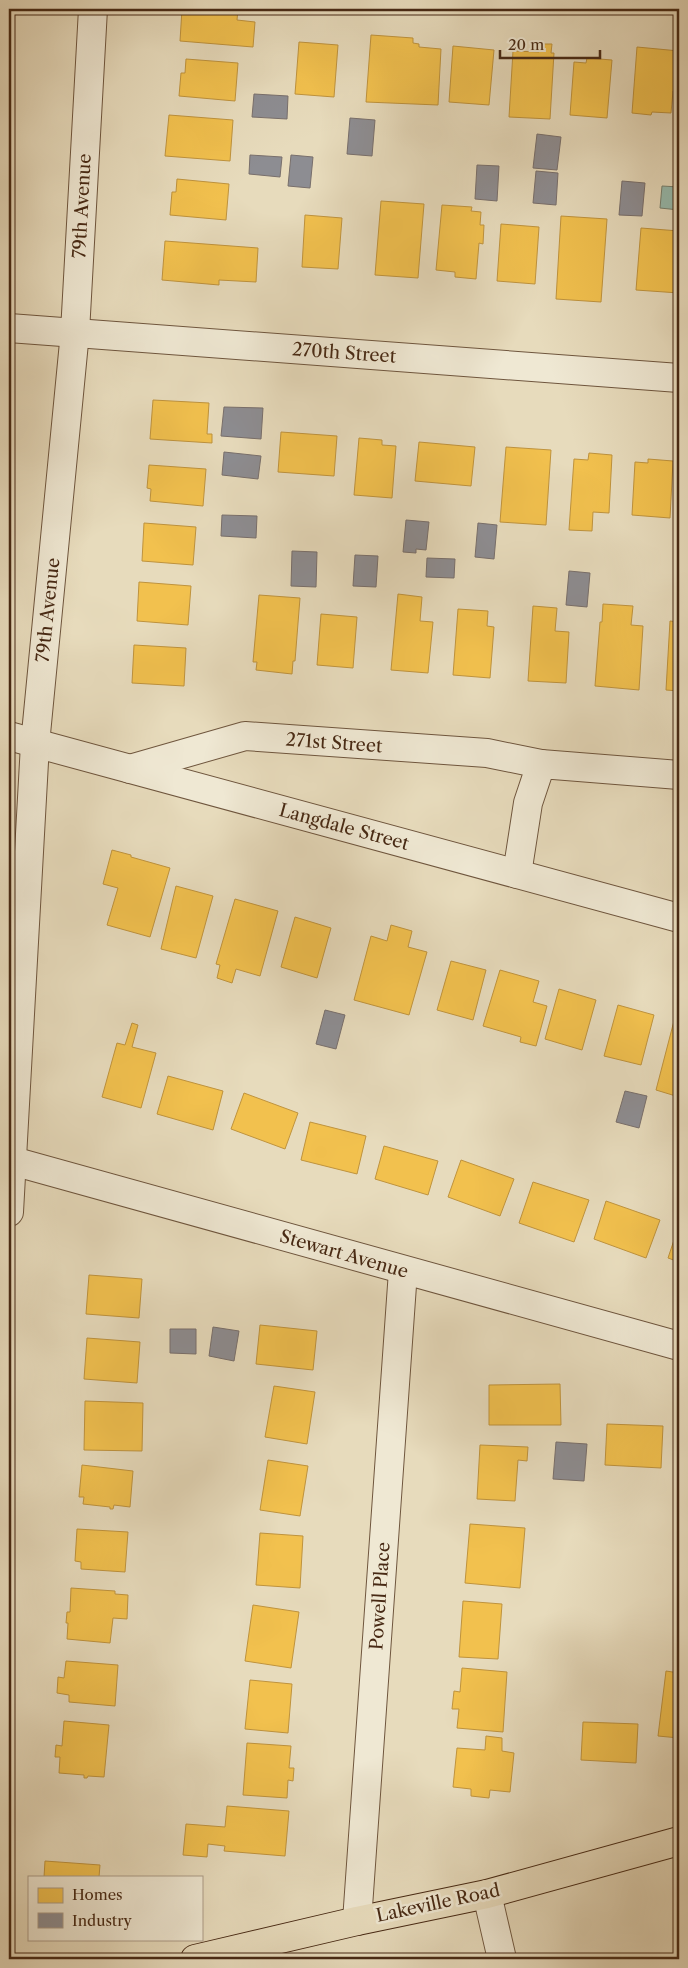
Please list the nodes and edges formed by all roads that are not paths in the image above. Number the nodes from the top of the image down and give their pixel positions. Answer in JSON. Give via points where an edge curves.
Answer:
{"nodes":[{"id":1,"x":93,"y":9,"type":"edge"},
{"id":2,"x":9,"y":328,"type":"edge"},
{"id":3,"x":75,"y":332,"type":"junction"},
{"id":4,"x":679,"y":378,"type":"edge"},
{"id":5,"x":9,"y":736,"type":"edge"},
{"id":6,"x":35,"y":744,"type":"junction"},
{"id":7,"x":541,"y":764,"type":"junction"},
{"id":8,"x":130,"y":769,"type":"junction"},
{"id":9,"x":679,"y":775,"type":"edge"},
{"id":10,"x":518,"y":874,"type":"junction"},
{"id":11,"x":679,"y":918,"type":"edge"},
{"id":12,"x":11,"y":1161,"type":"edge"},
{"id":13,"x":9,"y":1212,"type":"edge"},
{"id":14,"x":403,"y":1271,"type":"junction"},
{"id":15,"x":679,"y":1346,"type":"edge"},
{"id":16,"x":679,"y":1841,"type":"edge"},
{"id":17,"x":487,"y":1894,"type":"junction"},
{"id":18,"x":357,"y":1921,"type":"junction"},
{"id":19,"x":195,"y":1959,"type":"edge"},
{"id":20,"x":502,"y":1959,"type":"edge"}],
"edges":[{"from":1,"to":3,"type":"street","name":"79th Avenue"},
{"from":2,"to":3,"type":"street","name":"270th Street"},
{"from":3,"to":4,"type":"street","name":"270th Street"},
{"from":3,"to":6,"type":"street","name":"79th Avenue"},
{"from":5,"to":6,"type":"street","name":"Langdale Street"},
{"from":6,"to":8,"type":"street","name":"Langdale Street"},
{"from":6,"to":12,"type":"street","name":"79th Avenue"},
{"from":7,"to":8,"type":"street","name":"271st Street","via":[[487,753],[245,736]]},
{"from":7,"to":9,"type":"street","name":"271st Street"},
{"from":7,"to":10,"type":"street","via":[[528,803]]},
{"from":8,"to":10,"type":"street","name":"Langdale Street"},
{"from":10,"to":11,"type":"street","name":"Langdale Street"},
{"from":12,"to":13,"type":"street","name":"79th Avenue"},
{"from":12,"to":14,"type":"street","name":"Stewart Avenue"},
{"from":14,"to":15,"type":"street","name":"Stewart Avenue"},
{"from":14,"to":18,"type":"street","name":"Powell Place"},
{"from":16,"to":17,"type":"main road","name":"Lakeville Road"},
{"from":17,"to":18,"type":"main road","name":"Lakeville Road"},
{"from":17,"to":20,"type":"street"},
{"from":18,"to":19,"type":"main road","name":"Lakeville Road"}]}
